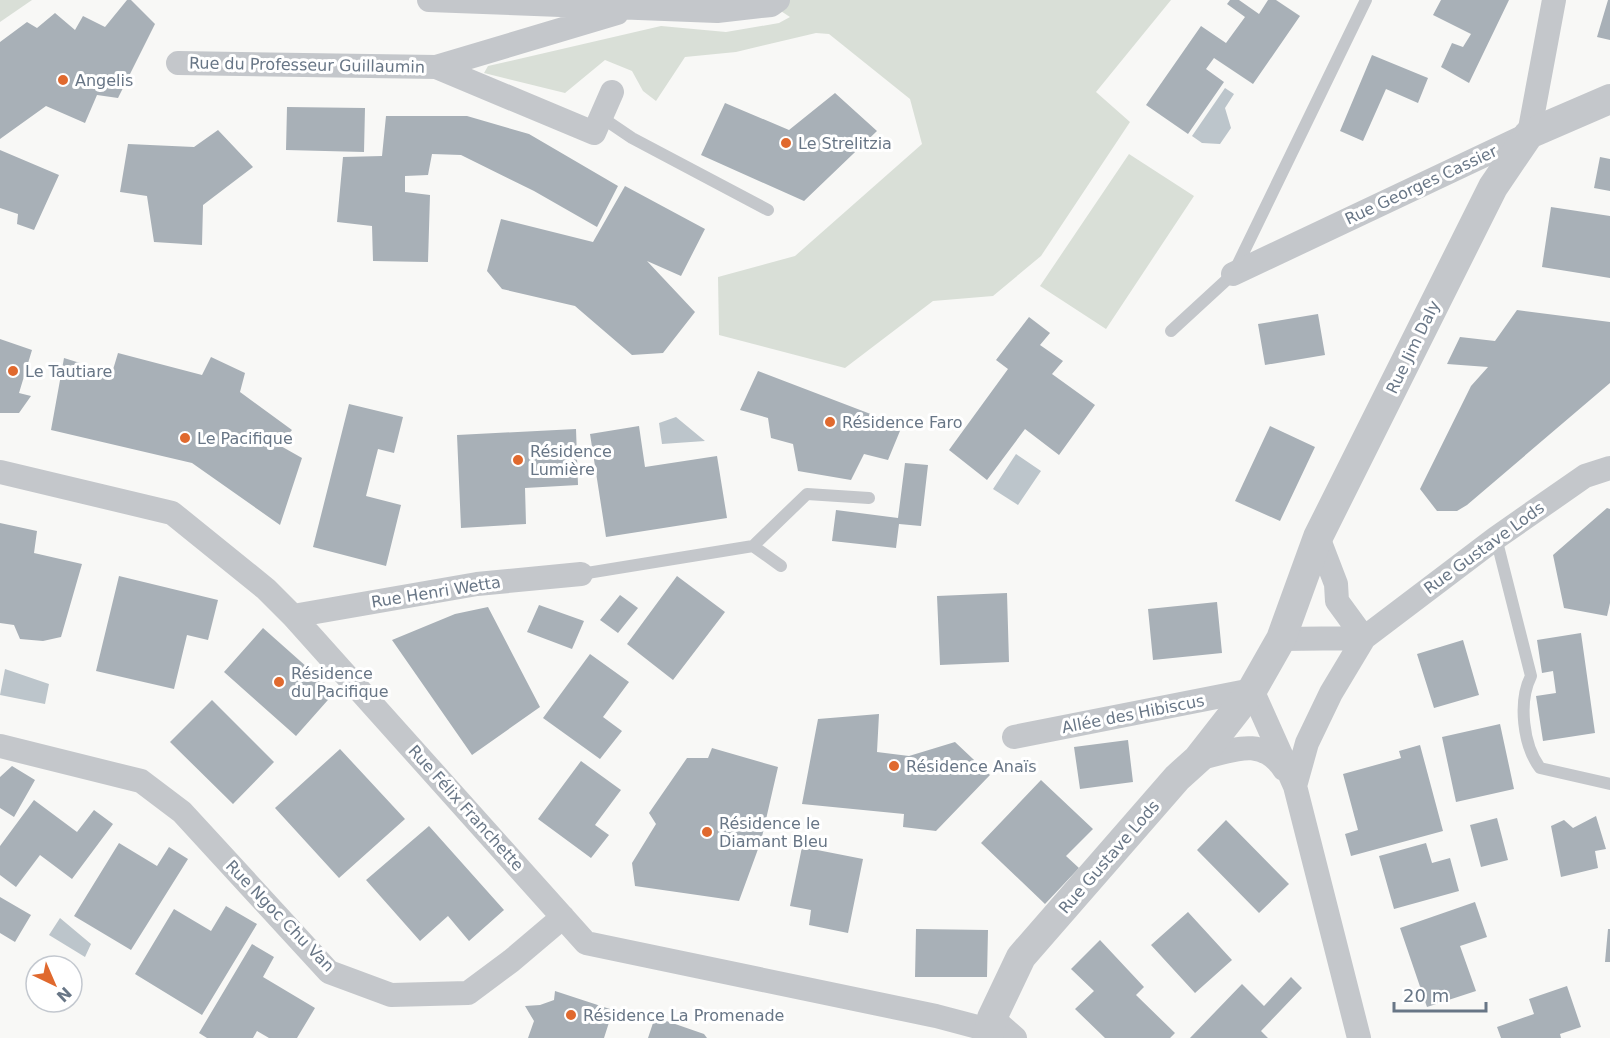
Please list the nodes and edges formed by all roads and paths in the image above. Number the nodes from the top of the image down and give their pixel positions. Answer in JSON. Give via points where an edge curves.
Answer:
{"nodes":[{"id":1,"x":429,"y":0,"type":"edge"},
{"id":2,"x":778,"y":0,"type":"edge"},
{"id":3,"x":1366,"y":0,"type":"edge"},
{"id":4,"x":1554,"y":0,"type":"edge"},
{"id":5,"x":639,"y":6,"type":"junction"},
{"id":6,"x":178,"y":63,"type":"dead end"},
{"id":7,"x":436,"y":67,"type":"junction"},
{"id":8,"x":612,"y":92,"type":"dead end"},
{"id":9,"x":1610,"y":99,"type":"edge"},
{"id":10,"x":601,"y":117,"type":"junction"},
{"id":11,"x":1529,"y":134,"type":"junction"},
{"id":12,"x":768,"y":210,"type":"dead end"},
{"id":13,"x":1233,"y":274,"type":"junction"},
{"id":14,"x":1171,"y":331,"type":"dead end"},
{"id":15,"x":1610,"y":468,"type":"edge"},
{"id":16,"x":0,"y":472,"type":"edge"},
{"id":17,"x":869,"y":498,"type":"dead end"},
{"id":18,"x":1318,"y":537,"type":"junction"},
{"id":19,"x":1496,"y":538,"type":"junction"},
{"id":20,"x":753,"y":546,"type":"junction"},
{"id":21,"x":781,"y":566,"type":"dead end"},
{"id":22,"x":581,"y":574,"type":"joint"},
{"id":23,"x":293,"y":616,"type":"junction"},
{"id":24,"x":1364,"y":638,"type":"junction"},
{"id":25,"x":1281,"y":639,"type":"junction"},
{"id":26,"x":1252,"y":690,"type":"junction"},
{"id":27,"x":1014,"y":737,"type":"dead end"},
{"id":28,"x":0,"y":746,"type":"edge"},
{"id":29,"x":1198,"y":759,"type":"junction"},
{"id":30,"x":1610,"y":784,"type":"edge"},
{"id":31,"x":1295,"y":786,"type":"junction"},
{"id":32,"x":563,"y":917,"type":"junction"},
{"id":33,"x":996,"y":1031,"type":"edge"},
{"id":34,"x":1359,"y":1038,"type":"edge"}],
"edges":[{"from":1,"to":5,"type":"street"},
{"from":2,"to":5,"type":"street","via":[[771,5],[717,11]]},
{"from":3,"to":13,"type":"lane"},
{"from":4,"to":11,"type":"street","name":"Rue Jim Daly"},
{"from":5,"to":7,"type":"street","name":"Rue du Professeur Guillaumin"},
{"from":6,"to":7,"type":"street","name":"Rue du Professeur Guillaumin"},
{"from":7,"to":10,"type":"street","name":"Rue du Professeur Guillaumin","via":[[594,133]]},
{"from":8,"to":10,"type":"street"},
{"from":9,"to":11,"type":"street","name":"Rue Georges Cassier"},
{"from":10,"to":12,"type":"lane","via":[[632,138]]},
{"from":11,"to":13,"type":"street","name":"Rue Georges Cassier"},
{"from":11,"to":18,"type":"street","name":"Rue Jim Daly","via":[[1493,187]]},
{"from":13,"to":14,"type":"lane"},
{"from":15,"to":19,"type":"street","name":"Rue Gustave Lods","via":[[1585,476]]},
{"from":16,"to":23,"type":"street","name":"Rue Félix Franchette","via":[[172,513]]},
{"from":17,"to":20,"type":"lane","via":[[807,494]]},
{"from":18,"to":24,"type":"street","via":[[1336,584],[1337,601]]},
{"from":18,"to":25,"type":"street","name":"Rue Jim Daly"},
{"from":19,"to":24,"type":"street","name":"Rue Gustave Lods"},
{"from":19,"to":30,"type":"lane","via":[[1531,676],[1523,692],[1530,753],[1540,768]]},
{"from":20,"to":21,"type":"lane"},
{"from":20,"to":22,"type":"lane"},
{"from":22,"to":23,"type":"street","name":"Rue Henri Wetta","via":[[477,584]]},
{"from":23,"to":32,"type":"street","name":"Rue Félix Franchette"},
{"from":24,"to":25,"type":"street"},
{"from":24,"to":31,"type":"street","via":[[1307,743]]},
{"from":25,"to":26,"type":"street","name":"Rue Jim Daly"},
{"from":26,"to":27,"type":"street","name":"Allée des Hibiscus"},
{"from":26,"to":29,"type":"street","name":"Rue Gustave Lods"},
{"from":26,"to":31,"type":"street"},
{"from":28,"to":32,"type":"street","name":"Rue Ngoc Chu Van","via":[[141,781],[182,812],[329,972],[391,995],[468,993]]},
{"from":29,"to":31,"type":"street","via":[[1251,746],[1275,754]]},
{"from":29,"to":33,"type":"street","name":"Rue Gustave Lods","via":[[1021,957]]},
{"from":31,"to":34,"type":"street"},
{"from":32,"to":33,"type":"street","name":"Rue Félix Franchette","via":[[586,943]]}]}
